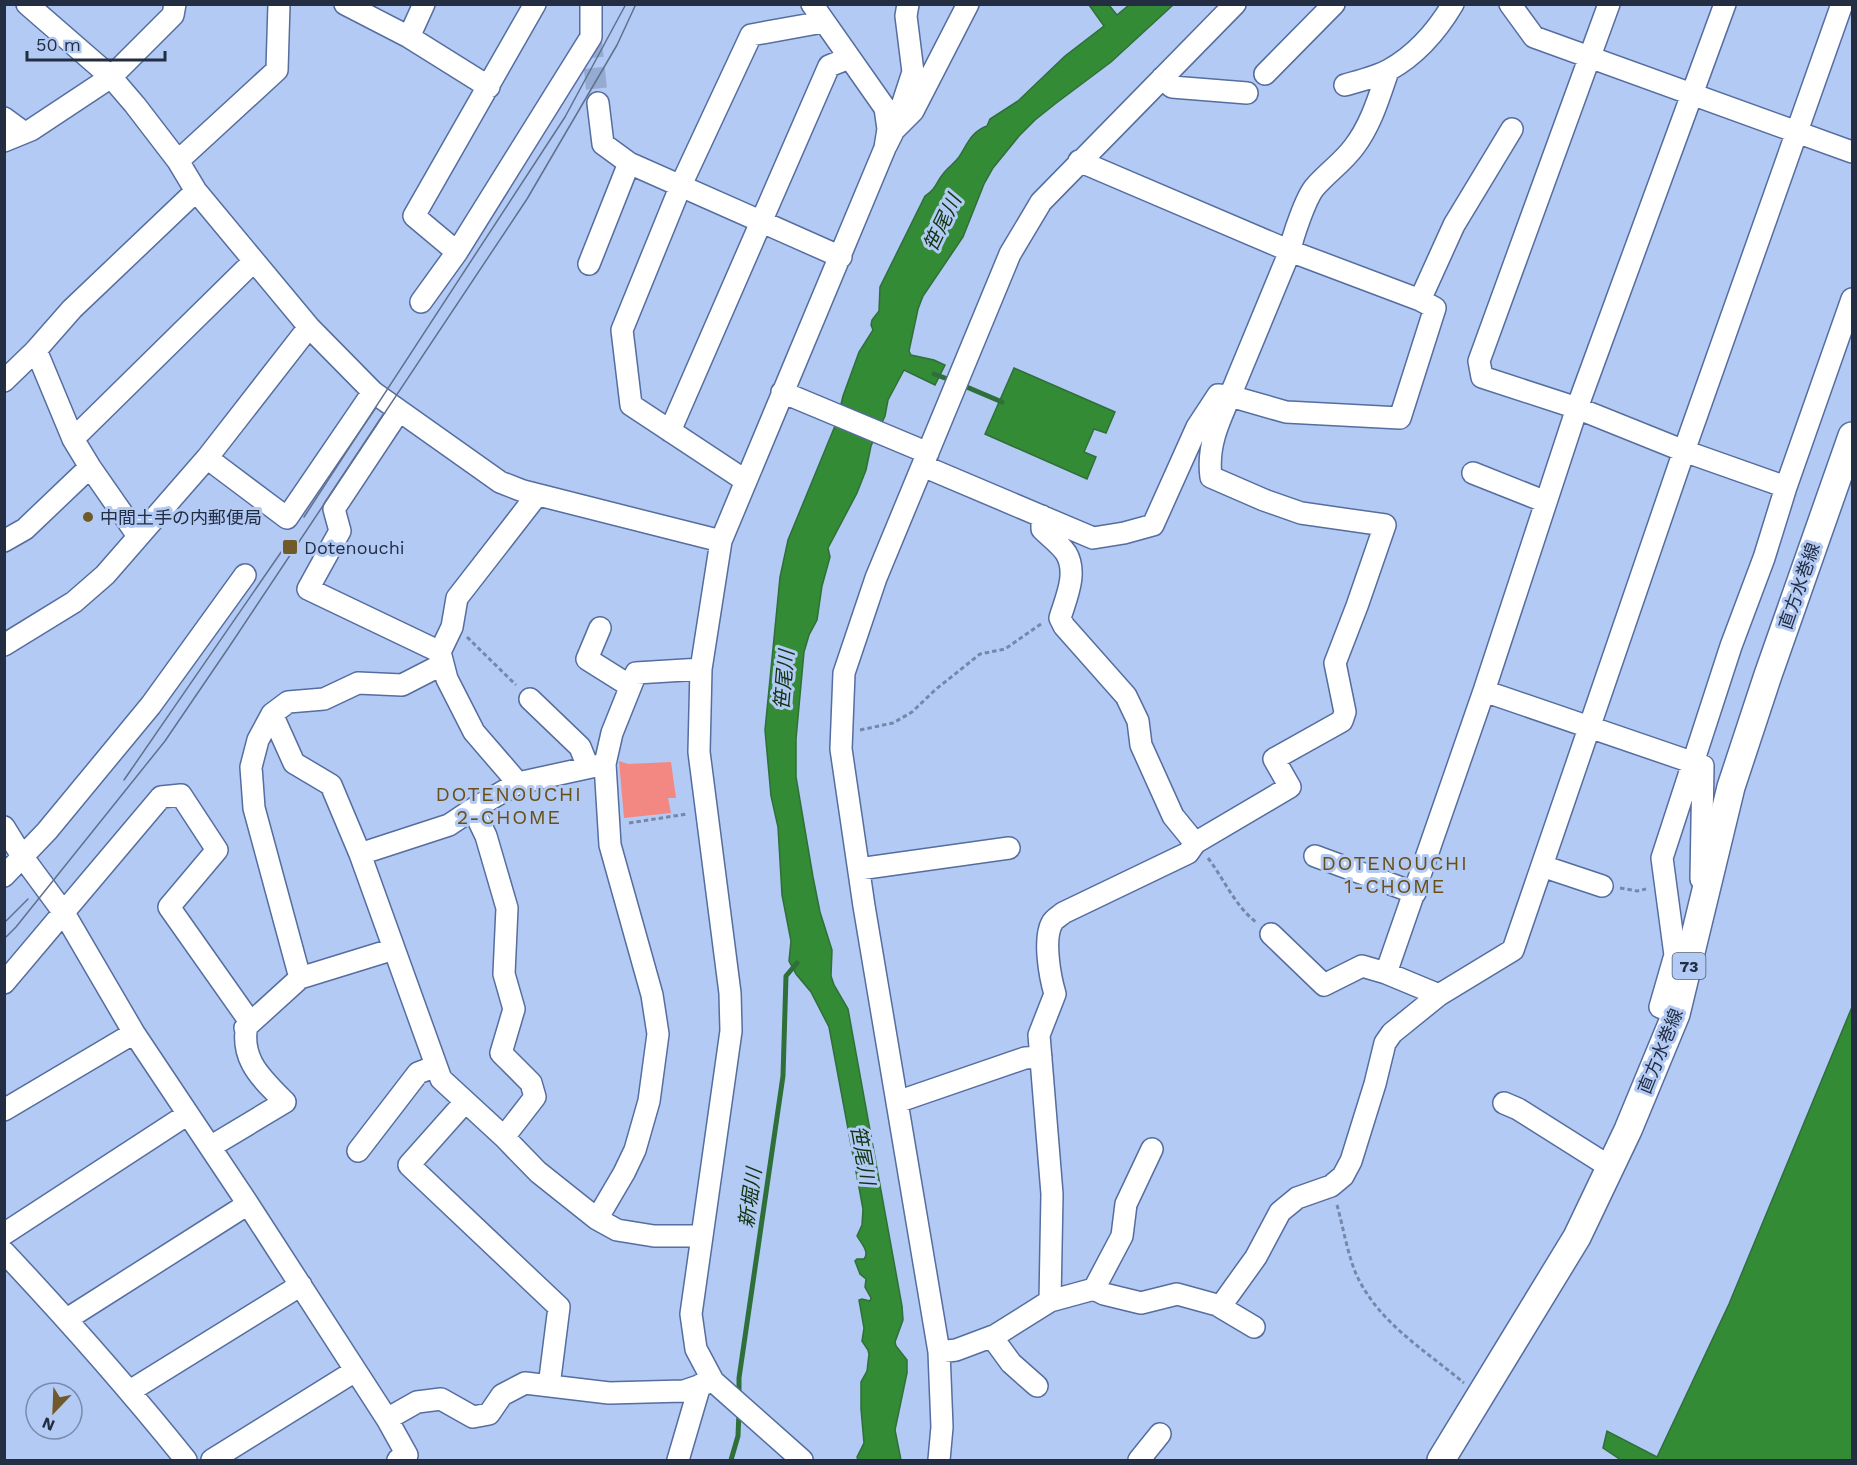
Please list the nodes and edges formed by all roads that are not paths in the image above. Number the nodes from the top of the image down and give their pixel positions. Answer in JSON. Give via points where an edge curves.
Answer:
{"nodes":[{"id":1,"x":27,"y":4,"type":"edge"},
{"id":2,"x":175,"y":4,"type":"edge"},
{"id":3,"x":279,"y":4,"type":"edge"},
{"id":4,"x":345,"y":4,"type":"edge"},
{"id":5,"x":424,"y":4,"type":"edge"},
{"id":6,"x":535,"y":4,"type":"edge"},
{"id":7,"x":591,"y":4,"type":"edge"},
{"id":8,"x":908,"y":4,"type":"edge"},
{"id":9,"x":968,"y":4,"type":"edge"},
{"id":10,"x":1235,"y":4,"type":"edge"},
{"id":11,"x":1334,"y":4,"type":"edge"},
{"id":12,"x":1453,"y":4,"type":"edge"},
{"id":13,"x":1510,"y":4,"type":"edge"},
{"id":14,"x":1609,"y":4,"type":"edge"},
{"id":15,"x":1725,"y":4,"type":"edge"},
{"id":16,"x":1842,"y":4,"type":"edge"},
{"id":17,"x":817,"y":13,"type":"edge"},
{"id":18,"x":410,"y":37,"type":"junction"},
{"id":19,"x":849,"y":58,"type":"junction"},
{"id":20,"x":1590,"y":58,"type":"junction"},
{"id":21,"x":1388,"y":71,"type":"junction"},
{"id":22,"x":1265,"y":74,"type":"dead end"},
{"id":23,"x":111,"y":77,"type":"junction"},
{"id":24,"x":1162,"y":78,"type":"junction"},
{"id":25,"x":1345,"y":85,"type":"dead end"},
{"id":26,"x":489,"y":87,"type":"junction"},
{"id":27,"x":1247,"y":93,"type":"dead end"},
{"id":28,"x":1693,"y":93,"type":"junction"},
{"id":29,"x":598,"y":103,"type":"tunnel mouth"},
{"id":30,"x":4,"y":118,"type":"edge"},
{"id":31,"x":1512,"y":129,"type":"dead end"},
{"id":32,"x":1795,"y":132,"type":"junction"},
{"id":33,"x":14,"y":137,"type":"edge"},
{"id":34,"x":890,"y":139,"type":"junction"},
{"id":35,"x":1852,"y":152,"type":"edge"},
{"id":36,"x":178,"y":161,"type":"junction"},
{"id":37,"x":1079,"y":161,"type":"junction"},
{"id":38,"x":629,"y":163,"type":"junction"},
{"id":39,"x":681,"y":185,"type":"junction"},
{"id":40,"x":196,"y":191,"type":"junction"},
{"id":41,"x":762,"y":221,"type":"junction"},
{"id":42,"x":1290,"y":251,"type":"junction"},
{"id":43,"x":457,"y":252,"type":"junction"},
{"id":44,"x":841,"y":256,"type":"junction"},
{"id":45,"x":254,"y":261,"type":"junction"},
{"id":46,"x":589,"y":264,"type":"dead end"},
{"id":47,"x":1852,"y":299,"type":"edge"},
{"id":48,"x":1420,"y":300,"type":"junction"},
{"id":49,"x":421,"y":302,"type":"dead end"},
{"id":50,"x":309,"y":327,"type":"junction"},
{"id":51,"x":36,"y":350,"type":"junction"},
{"id":52,"x":4,"y":381,"type":"edge"},
{"id":53,"x":373,"y":392,"type":"junction"},
{"id":54,"x":788,"y":394,"type":"junction"},
{"id":55,"x":1230,"y":396,"type":"junction"},
{"id":56,"x":1576,"y":408,"type":"junction"},
{"id":57,"x":399,"y":411,"type":"junction"},
{"id":58,"x":670,"y":431,"type":"junction"},
{"id":59,"x":1852,"y":436,"type":"edge"},
{"id":60,"x":73,"y":439,"type":"junction"},
{"id":61,"x":1684,"y":451,"type":"junction"},
{"id":62,"x":207,"y":458,"type":"junction"},
{"id":63,"x":925,"y":460,"type":"junction"},
{"id":64,"x":90,"y":467,"type":"junction"},
{"id":65,"x":1473,"y":473,"type":"dead end"},
{"id":66,"x":746,"y":481,"type":"junction"},
{"id":67,"x":1786,"y":487,"type":"junction"},
{"id":68,"x":537,"y":495,"type":"junction"},
{"id":69,"x":1546,"y":502,"type":"junction"},
{"id":70,"x":1042,"y":516,"type":"junction"},
{"id":71,"x":138,"y":536,"type":"junction"},
{"id":72,"x":4,"y":541,"type":"edge"},
{"id":73,"x":721,"y":541,"type":"junction"},
{"id":74,"x":245,"y":576,"type":"dead end"},
{"id":75,"x":600,"y":628,"type":"dead end"},
{"id":76,"x":4,"y":645,"type":"edge"},
{"id":77,"x":441,"y":658,"type":"junction"},
{"id":78,"x":701,"y":669,"type":"junction"},
{"id":79,"x":630,"y":686,"type":"junction"},
{"id":80,"x":1484,"y":692,"type":"junction"},
{"id":81,"x":530,"y":699,"type":"road end"},
{"id":82,"x":272,"y":714,"type":"junction"},
{"id":83,"x":1588,"y":727,"type":"junction"},
{"id":84,"x":1693,"y":763,"type":"junction"},
{"id":85,"x":597,"y":765,"type":"junction"},
{"id":86,"x":518,"y":783,"type":"junction"},
{"id":87,"x":473,"y":808,"type":"junction"},
{"id":88,"x":4,"y":827,"type":"edge"},
{"id":89,"x":1195,"y":843,"type":"junction"},
{"id":90,"x":1009,"y":848,"type":"dead end"},
{"id":91,"x":360,"y":854,"type":"junction"},
{"id":92,"x":22,"y":856,"type":"junction"},
{"id":93,"x":1315,"y":856,"type":"dead end"},
{"id":94,"x":1542,"y":866,"type":"junction"},
{"id":95,"x":859,"y":869,"type":"junction"},
{"id":96,"x":4,"y":876,"type":"edge"},
{"id":97,"x":1602,"y":886,"type":"road end"},
{"id":98,"x":1415,"y":893,"type":"junction"},
{"id":99,"x":64,"y":914,"type":"junction"},
{"id":100,"x":1701,"y":919,"type":"junction"},
{"id":101,"x":1271,"y":934,"type":"road end"},
{"id":102,"x":394,"y":949,"type":"junction"},
{"id":103,"x":1386,"y":973,"type":"junction"},
{"id":104,"x":300,"y":978,"type":"junction"},
{"id":105,"x":4,"y":983,"type":"edge"},
{"id":106,"x":1439,"y":995,"type":"junction"},
{"id":107,"x":1677,"y":1014,"type":"junction"},
{"id":108,"x":245,"y":1028,"type":"junction"},
{"id":109,"x":134,"y":1033,"type":"junction"},
{"id":110,"x":1041,"y":1057,"type":"junction"},
{"id":111,"x":436,"y":1066,"type":"junction"},
{"id":112,"x":465,"y":1102,"type":"junction"},
{"id":113,"x":897,"y":1102,"type":"junction"},
{"id":114,"x":1504,"y":1103,"type":"dead end"},
{"id":115,"x":4,"y":1110,"type":"edge"},
{"id":116,"x":188,"y":1114,"type":"junction"},
{"id":117,"x":504,"y":1137,"type":"junction"},
{"id":118,"x":210,"y":1147,"type":"junction"},
{"id":119,"x":1152,"y":1149,"type":"dead end"},
{"id":120,"x":358,"y":1151,"type":"dead end"},
{"id":121,"x":1610,"y":1167,"type":"junction"},
{"id":122,"x":248,"y":1204,"type":"junction"},
{"id":123,"x":597,"y":1220,"type":"junction"},
{"id":124,"x":4,"y":1234,"type":"edge"},
{"id":125,"x":702,"y":1236,"type":"junction"},
{"id":126,"x":4,"y":1252,"type":"edge"},
{"id":127,"x":301,"y":1285,"type":"junction"},
{"id":128,"x":1094,"y":1289,"type":"junction"},
{"id":129,"x":1050,"y":1301,"type":"junction"},
{"id":130,"x":1217,"y":1305,"type":"junction"},
{"id":131,"x":67,"y":1319,"type":"junction"},
{"id":132,"x":1254,"y":1327,"type":"dead end"},
{"id":133,"x":992,"y":1337,"type":"junction"},
{"id":134,"x":939,"y":1352,"type":"junction"},
{"id":135,"x":355,"y":1371,"type":"junction"},
{"id":136,"x":707,"y":1383,"type":"junction"},
{"id":137,"x":549,"y":1386,"type":"junction"},
{"id":138,"x":1036,"y":1386,"type":"dead end"},
{"id":139,"x":130,"y":1391,"type":"junction"},
{"id":140,"x":387,"y":1419,"type":"junction"},
{"id":141,"x":1160,"y":1434,"type":"dead end"},
{"id":142,"x":186,"y":1461,"type":"edge"},
{"id":143,"x":212,"y":1461,"type":"edge"},
{"id":144,"x":398,"y":1461,"type":"edge"},
{"id":145,"x":678,"y":1461,"type":"edge"},
{"id":146,"x":802,"y":1461,"type":"edge"},
{"id":147,"x":939,"y":1461,"type":"edge"},
{"id":148,"x":1139,"y":1461,"type":"edge"},
{"id":149,"x":1441,"y":1461,"type":"edge"}],
"edges":[{"from":1,"to":23,"type":"street"},
{"from":2,"to":23,"type":"street","via":[[173,15]]},
{"from":3,"to":36,"type":"street","via":[[277,70]]},
{"from":4,"to":18,"type":"street"},
{"from":5,"to":18,"type":"street"},
{"from":6,"to":26,"type":"street"},
{"from":7,"to":43,"type":"street","via":[[591,38]]},
{"from":8,"to":34,"type":"street","via":[[913,72]]},
{"from":9,"to":34,"type":"street","via":[[914,111]]},
{"from":10,"to":24,"type":"street"},
{"from":11,"to":22,"type":"street"},
{"from":12,"to":21,"type":"street","via":[[1416,52]]},
{"from":13,"to":20,"type":"street","via":[[1534,37]]},
{"from":14,"to":20,"type":"street"},
{"from":15,"to":28,"type":"street"},
{"from":16,"to":32,"type":"street"},
{"from":17,"to":19,"type":"street"},
{"from":17,"to":39,"type":"street","via":[[751,35]]},
{"from":18,"to":26,"type":"street"},
{"from":19,"to":34,"type":"street","via":[[885,108]]},
{"from":19,"to":41,"type":"street","via":[[829,66]]},
{"from":20,"to":28,"type":"street"},
{"from":20,"to":56,"type":"street","via":[[1479,361],[1482,377]]},
{"from":21,"to":25,"type":"street"},
{"from":21,"to":42,"type":"street","via":[[1377,104],[1354,148],[1312,189]]},
{"from":23,"to":33,"type":"street"},
{"from":23,"to":36,"type":"street"},
{"from":24,"to":27,"type":"street","via":[[1172,87]]},
{"from":24,"to":37,"type":"street"},
{"from":26,"to":43,"type":"street","via":[[414,216]]},
{"from":28,"to":32,"type":"street"},
{"from":28,"to":56,"type":"street"},
{"from":29,"to":38,"type":"street","via":[[603,144]]},
{"from":30,"to":33,"type":"street"},
{"from":31,"to":48,"type":"street","via":[[1454,225]]},
{"from":32,"to":35,"type":"street"},
{"from":32,"to":61,"type":"street"},
{"from":34,"to":44,"type":"street"},
{"from":36,"to":40,"type":"street"},
{"from":37,"to":42,"type":"street"},
{"from":37,"to":63,"type":"street","via":[[1041,202],[1010,254]]},
{"from":38,"to":39,"type":"street"},
{"from":38,"to":46,"type":"street"},
{"from":39,"to":41,"type":"street"},
{"from":39,"to":58,"type":"street","via":[[622,330],[631,405]]},
{"from":40,"to":45,"type":"street"},
{"from":40,"to":51,"type":"street","via":[[72,309]]},
{"from":41,"to":44,"type":"street"},
{"from":41,"to":58,"type":"street"},
{"from":42,"to":48,"type":"street"},
{"from":42,"to":55,"type":"street"},
{"from":43,"to":49,"type":"street"},
{"from":44,"to":54,"type":"street"},
{"from":45,"to":50,"type":"street"},
{"from":45,"to":60,"type":"street"},
{"from":47,"to":67,"type":"street"},
{"from":48,"to":55,"type":"street","via":[[1435,308],[1400,418],[1286,412]]},
{"from":50,"to":53,"type":"street"},
{"from":50,"to":62,"type":"street"},
{"from":51,"to":52,"type":"street"},
{"from":51,"to":60,"type":"street"},
{"from":53,"to":57,"type":"street"},
{"from":53,"to":62,"type":"street","via":[[287,518]]},
{"from":54,"to":63,"type":"street","via":[[908,445]]},
{"from":54,"to":66,"type":"street"},
{"from":55,"to":70,"type":"street","via":[[1218,395],[1197,427],[1153,525],[1093,538]]},
{"from":55,"to":89,"type":"street","via":[[1213,434],[1211,477],[1301,513],[1385,525],[1335,663],[1345,712],[1342,721],[1274,759],[1290,787]]},
{"from":56,"to":61,"type":"street"},
{"from":56,"to":69,"type":"street"},
{"from":57,"to":68,"type":"street","via":[[500,482]]},
{"from":57,"to":77,"type":"street","via":[[334,509],[340,531],[308,589]]},
{"from":58,"to":66,"type":"street"},
{"from":59,"to":100,"type":"main road","name":"直方水巻線","number":"73","via":[[1731,787]]},
{"from":60,"to":64,"type":"street"},
{"from":61,"to":67,"type":"street"},
{"from":61,"to":83,"type":"street"},
{"from":62,"to":71,"type":"street"},
{"from":63,"to":70,"type":"street"},
{"from":63,"to":95,"type":"street","via":[[876,578],[844,673],[841,748]]},
{"from":64,"to":71,"type":"street"},
{"from":64,"to":72,"type":"street","via":[[25,529]]},
{"from":65,"to":69,"type":"street"},
{"from":66,"to":73,"type":"street"},
{"from":67,"to":84,"type":"street"},
{"from":68,"to":73,"type":"street"},
{"from":68,"to":77,"type":"street","via":[[457,598]]},
{"from":69,"to":80,"type":"street"},
{"from":70,"to":89,"type":"street","via":[[1042,529],[1065,552],[1070,564],[1071,579],[1060,618],[1126,696],[1138,721],[1141,745],[1173,816]]},
{"from":71,"to":76,"type":"street","via":[[105,575],[74,602]]},
{"from":73,"to":78,"type":"street"},
{"from":74,"to":92,"type":"street","via":[[151,705]]},
{"from":75,"to":79,"type":"street","via":[[587,659]]},
{"from":77,"to":82,"type":"street","via":[[402,685],[358,683],[324,699],[288,702]]},
{"from":77,"to":86,"type":"street","via":[[447,679],[474,732]]},
{"from":78,"to":79,"type":"street","via":[[636,673]]},
{"from":78,"to":125,"type":"street","via":[[699,752],[730,993],[731,1031]]},
{"from":79,"to":85,"type":"street"},
{"from":80,"to":83,"type":"street"},
{"from":80,"to":98,"type":"street"},
{"from":81,"to":85,"type":"street"},
{"from":82,"to":91,"type":"street","via":[[294,763],[331,785]]},
{"from":82,"to":104,"type":"street","via":[[258,740],[251,767],[254,808]]},
{"from":83,"to":84,"type":"street"},
{"from":83,"to":94,"type":"street"},
{"from":84,"to":100,"type":"street","via":[[1703,766]]},
{"from":84,"to":107,"type":"street","via":[[1662,858],[1675,955],[1660,1007]]},
{"from":85,"to":86,"type":"street"},
{"from":85,"to":123,"type":"street","via":[[610,844],[652,995],[658,1034],[649,1101],[635,1150]]},
{"from":86,"to":87,"type":"street"},
{"from":87,"to":91,"type":"street","via":[[449,825]]},
{"from":87,"to":117,"type":"street","via":[[486,836],[507,908],[504,974],[514,1009],[501,1053],[531,1083],[535,1097]]},
{"from":88,"to":92,"type":"street"},
{"from":89,"to":110,"type":"street","via":[[1188,853],[1063,913],[1053,922],[1047,937],[1055,994],[1039,1035]]},
{"from":90,"to":95,"type":"street"},
{"from":91,"to":102,"type":"street"},
{"from":92,"to":96,"type":"street"},
{"from":92,"to":99,"type":"street"},
{"from":93,"to":98,"type":"street"},
{"from":94,"to":97,"type":"street"},
{"from":94,"to":106,"type":"street","via":[[1513,950]]},
{"from":95,"to":113,"type":"street"},
{"from":98,"to":103,"type":"street"},
{"from":99,"to":105,"type":"street"},
{"from":99,"to":108,"type":"street","via":[[161,797],[181,795],[217,850],[169,907],[248,1018]]},
{"from":99,"to":109,"type":"street"},
{"from":100,"to":107,"type":"main road","name":"直方水巻線","number":"73"},
{"from":101,"to":103,"type":"street","via":[[1324,985],[1362,966]]},
{"from":102,"to":104,"type":"street"},
{"from":102,"to":111,"type":"street"},
{"from":103,"to":106,"type":"street"},
{"from":104,"to":108,"type":"street"},
{"from":106,"to":130,"type":"street","via":[[1385,1042],[1351,1161],[1343,1176],[1331,1186],[1297,1198],[1280,1212],[1256,1257],[1229,1296]]},
{"from":107,"to":121,"type":"main road","name":"直方水巻線","number":"73"},
{"from":108,"to":118,"type":"street","via":[[255,1072],[285,1102]]},
{"from":109,"to":115,"type":"street"},
{"from":109,"to":116,"type":"street"},
{"from":110,"to":113,"type":"street","via":[[1026,1058]]},
{"from":110,"to":129,"type":"street","via":[[1052,1194]]},
{"from":111,"to":112,"type":"street","via":[[441,1079]]},
{"from":111,"to":120,"type":"street","via":[[418,1073]]},
{"from":112,"to":117,"type":"street"},
{"from":112,"to":137,"type":"street","via":[[409,1165],[559,1307]]},
{"from":113,"to":134,"type":"street"},
{"from":114,"to":121,"type":"street"},
{"from":116,"to":118,"type":"street"},
{"from":116,"to":124,"type":"street"},
{"from":117,"to":123,"type":"street","via":[[538,1172]]},
{"from":118,"to":122,"type":"street"},
{"from":119,"to":128,"type":"street","via":[[1126,1204],[1122,1236]]},
{"from":121,"to":149,"type":"main road","name":"直方水巻線","number":"73","via":[[1576,1237]]},
{"from":122,"to":127,"type":"street"},
{"from":122,"to":131,"type":"street"},
{"from":123,"to":125,"type":"street","via":[[617,1230],[654,1236]]},
{"from":125,"to":136,"type":"street","via":[[692,1314],[696,1349]]},
{"from":126,"to":131,"type":"street"},
{"from":127,"to":135,"type":"street"},
{"from":127,"to":139,"type":"street"},
{"from":128,"to":129,"type":"street"},
{"from":128,"to":130,"type":"street","via":[[1141,1303],[1177,1294]]},
{"from":129,"to":133,"type":"street"},
{"from":130,"to":132,"type":"street"},
{"from":131,"to":139,"type":"street"},
{"from":133,"to":134,"type":"street"},
{"from":133,"to":138,"type":"street","via":[[1011,1363]]},
{"from":134,"to":147,"type":"street"},
{"from":135,"to":140,"type":"street"},
{"from":135,"to":143,"type":"street"},
{"from":136,"to":137,"type":"street","via":[[684,1391],[609,1393]]},
{"from":136,"to":145,"type":"street"},
{"from":136,"to":146,"type":"street"},
{"from":137,"to":140,"type":"street","via":[[525,1383],[502,1395],[489,1414],[473,1417],[441,1399],[417,1402]]},
{"from":139,"to":142,"type":"street"},
{"from":140,"to":144,"type":"street","via":[[407,1455]]},
{"from":141,"to":148,"type":"street"}]}
